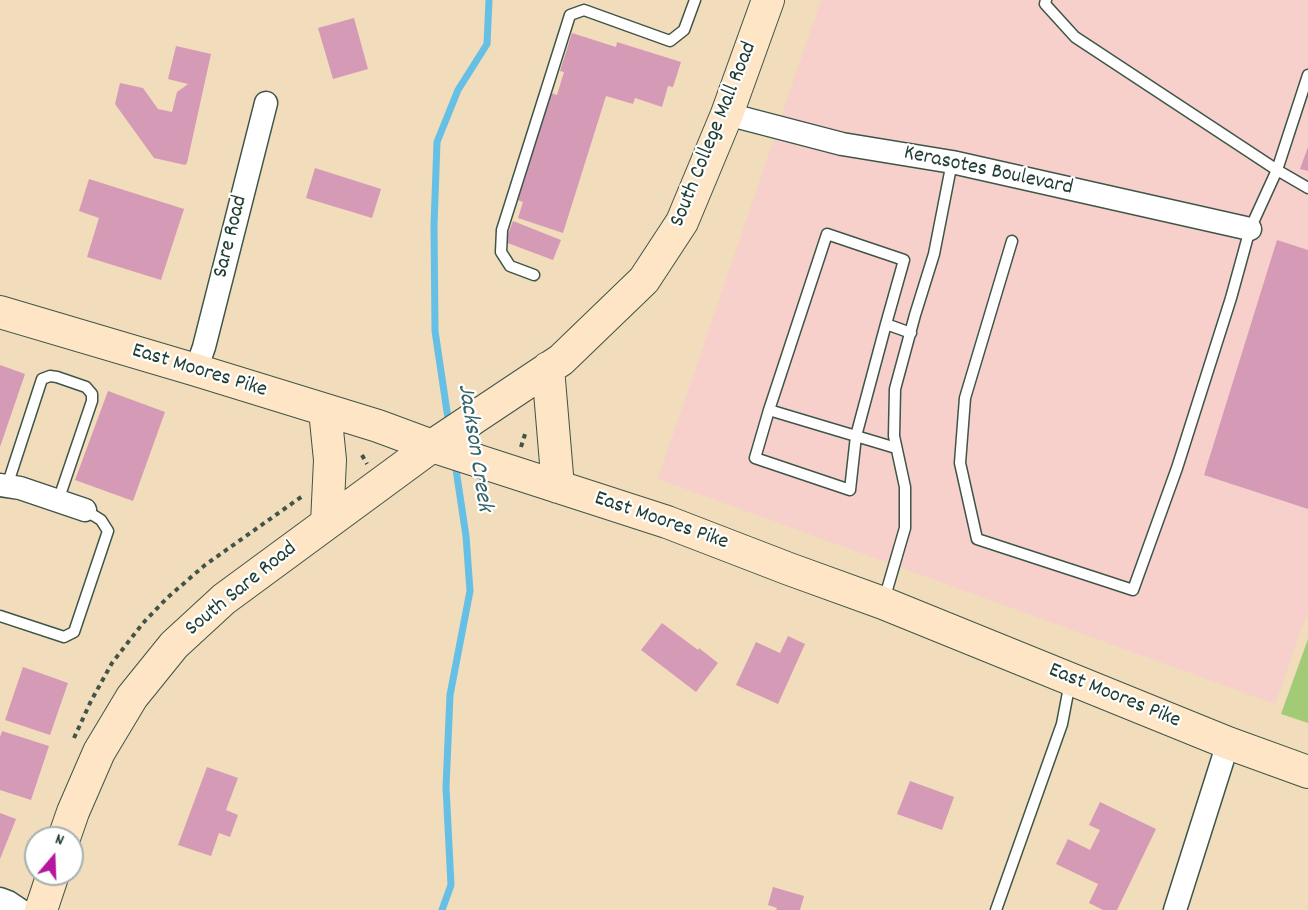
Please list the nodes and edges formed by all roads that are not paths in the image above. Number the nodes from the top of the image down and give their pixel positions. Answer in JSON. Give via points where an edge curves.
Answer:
{"nodes":[{"id":1,"x":695,"y":0,"type":"edge"},
{"id":2,"x":768,"y":0,"type":"edge"},
{"id":3,"x":1044,"y":1,"type":"edge"},
{"id":4,"x":1308,"y":75,"type":"edge"},
{"id":5,"x":266,"y":103,"type":"dead end"},
{"id":6,"x":727,"y":114,"type":"junction"},
{"id":7,"x":952,"y":162,"type":"junction"},
{"id":8,"x":1277,"y":170,"type":"junction"},
{"id":9,"x":1308,"y":188,"type":"edge"},
{"id":10,"x":1250,"y":229,"type":"junction"},
{"id":11,"x":1012,"y":242,"type":"dead end"},
{"id":12,"x":534,"y":275,"type":"dead end"},
{"id":13,"x":0,"y":312,"type":"edge"},
{"id":14,"x":886,"y":324,"type":"junction"},
{"id":15,"x":911,"y":333,"type":"junction"},
{"id":16,"x":548,"y":368,"type":"junction"},
{"id":17,"x":196,"y":370,"type":"junction"},
{"id":18,"x":325,"y":410,"type":"junction"},
{"id":19,"x":769,"y":410,"type":"junction"},
{"id":20,"x":856,"y":436,"type":"junction"},
{"id":21,"x":428,"y":447,"type":"junction"},
{"id":22,"x":896,"y":448,"type":"junction"},
{"id":23,"x":4,"y":486,"type":"edge"},
{"id":24,"x":558,"y":487,"type":"junction"},
{"id":25,"x":58,"y":501,"type":"junction"},
{"id":26,"x":85,"y":510,"type":"joint"},
{"id":27,"x":327,"y":523,"type":"junction"},
{"id":28,"x":883,"y":603,"type":"junction"},
{"id":29,"x":0,"y":616,"type":"edge"},
{"id":30,"x":1071,"y":679,"type":"junction"},
{"id":31,"x":1228,"y":743,"type":"junction"},
{"id":32,"x":1308,"y":772,"type":"edge"},
{"id":33,"x":68,"y":826,"type":"edge"},
{"id":34,"x":49,"y":886,"type":"edge"},
{"id":35,"x":0,"y":899,"type":"edge"},
{"id":36,"x":20,"y":910,"type":"edge"},
{"id":37,"x":41,"y":910,"type":"edge"},
{"id":38,"x":996,"y":910,"type":"edge"},
{"id":39,"x":1175,"y":910,"type":"edge"}],
"edges":[{"from":1,"to":12,"type":"lane","via":[[684,30],[670,41],[584,10],[570,15],[502,230],[501,252],[510,266]]},
{"from":2,"to":6,"type":"main road","name":"South College Mall Road"},
{"from":3,"to":8,"type":"lane","via":[[1075,37]]},
{"from":4,"to":8,"type":"lane"},
{"from":5,"to":17,"type":"street","name":"Sare Road"},
{"from":6,"to":7,"type":"street","name":"Kerasotes Boulevard","via":[[842,144]]},
{"from":6,"to":16,"type":"main road","name":"South College Mall Road","via":[[682,222],[644,280]]},
{"from":7,"to":10,"type":"street","name":"Kerasotes Boulevard"},
{"from":7,"to":15,"type":"lane","via":[[934,254]]},
{"from":8,"to":9,"type":"lane"},
{"from":8,"to":10,"type":"lane"},
{"from":10,"to":11,"type":"lane","via":[[1184,446],[1133,590],[977,539],[960,463],[965,398]]},
{"from":13,"to":17,"type":"main road","name":"East Moores Pike"},
{"from":14,"to":15,"type":"lane"},
{"from":14,"to":19,"type":"lane","via":[[904,260],[827,234]]},
{"from":14,"to":20,"type":"lane"},
{"from":15,"to":22,"type":"lane","via":[[895,390]]},
{"from":16,"to":21,"type":"main road","name":"South College Mall Road"},
{"from":16,"to":24,"type":"main road"},
{"from":17,"to":18,"type":"main road","name":"East Moores Pike"},
{"from":18,"to":21,"type":"main road","name":"East Moores Pike"},
{"from":18,"to":27,"type":"main road","via":[[330,460]]},
{"from":19,"to":20,"type":"lane"},
{"from":19,"to":20,"type":"lane","via":[[755,458],[850,490]]},
{"from":20,"to":22,"type":"lane"},
{"from":21,"to":24,"type":"main road","name":"East Moores Pike"},
{"from":21,"to":27,"type":"main road","name":"South Sare Road"},
{"from":22,"to":28,"type":"lane","via":[[906,487],[905,528]]},
{"from":23,"to":25,"type":"street"},
{"from":23,"to":25,"type":"lane","via":[[42,380],[57,377],[86,387],[92,394]]},
{"from":24,"to":28,"type":"main road","name":"East Moores Pike","via":[[667,522]]},
{"from":25,"to":26,"type":"street"},
{"from":26,"to":29,"type":"lane","via":[[101,520],[108,531],[74,632],[64,637]]},
{"from":27,"to":33,"type":"main road","name":"South Sare Road","via":[[224,599],[174,645],[132,697],[99,752]]},
{"from":28,"to":30,"type":"main road","name":"East Moores Pike"},
{"from":30,"to":31,"type":"main road","name":"East Moores Pike"},
{"from":30,"to":38,"type":"lane","via":[[1062,724]]},
{"from":31,"to":32,"type":"main road","name":"East Moores Pike"},
{"from":31,"to":39,"type":"street"},
{"from":34,"to":37,"type":"main road"},
{"from":35,"to":36,"type":"street"}]}
